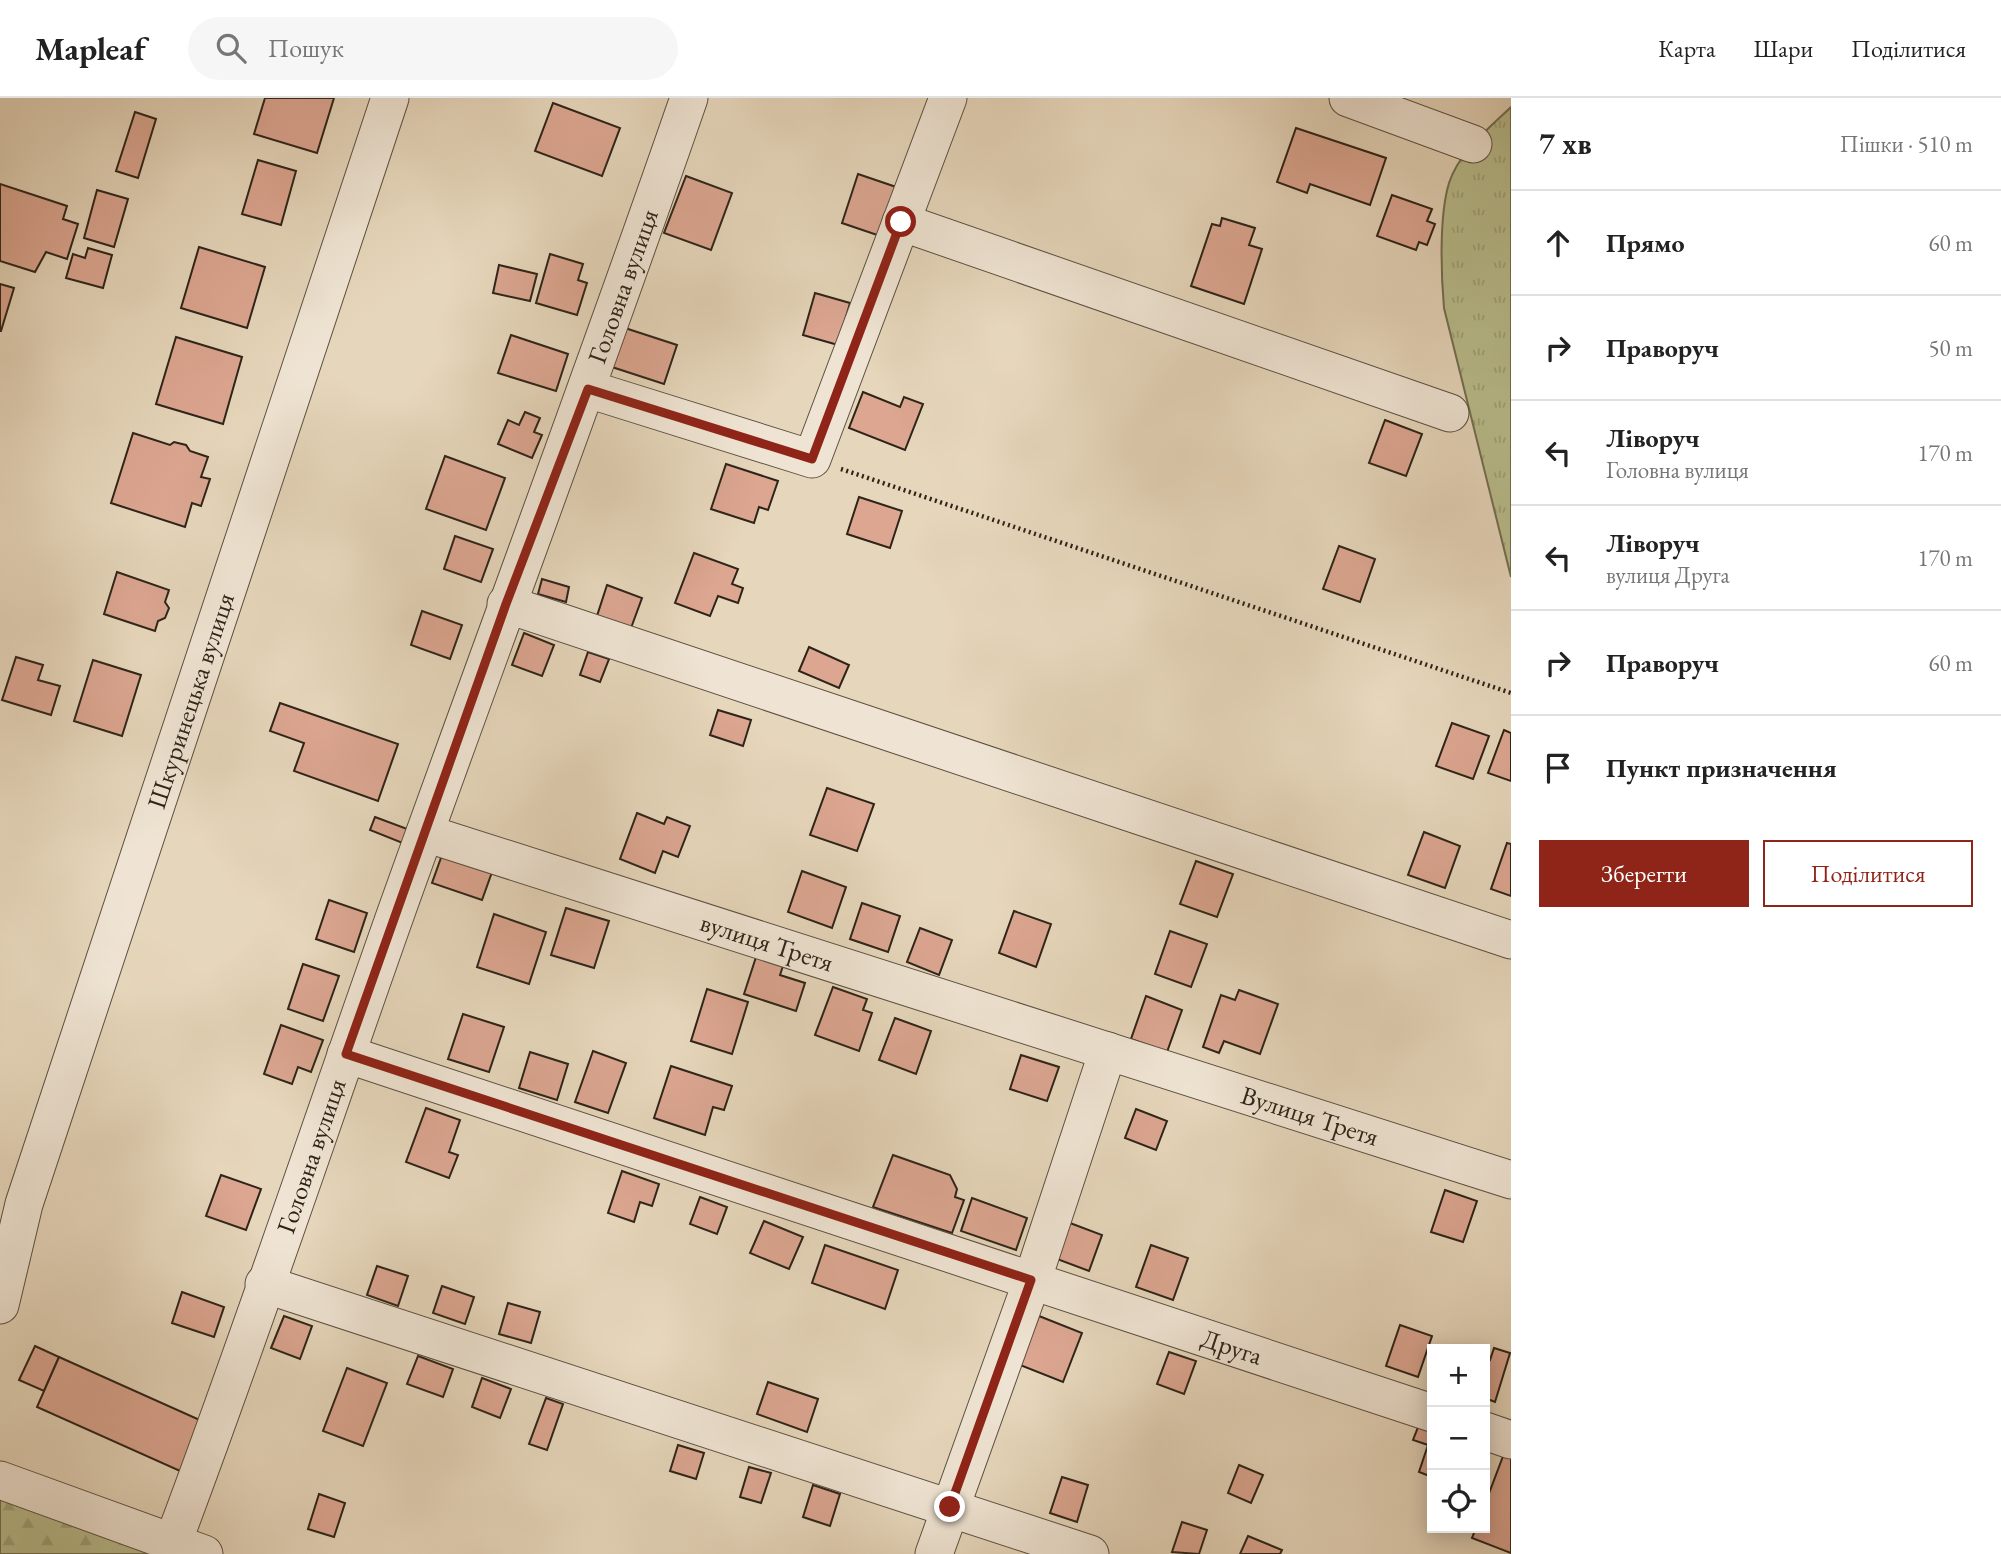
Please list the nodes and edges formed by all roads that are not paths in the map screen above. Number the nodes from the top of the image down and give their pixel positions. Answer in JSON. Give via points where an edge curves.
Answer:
{"nodes":[{"id":1,"x":390,"y":98,"type":"edge"},
{"id":2,"x":689,"y":98,"type":"edge"},
{"id":3,"x":948,"y":98,"type":"edge"},
{"id":4,"x":1348,"y":98,"type":"edge"},
{"id":5,"x":1473,"y":144,"type":"dead end"},
{"id":6,"x":901,"y":222,"type":"junction"},
{"id":7,"x":588,"y":389,"type":"junction"},
{"id":8,"x":1450,"y":413,"type":"dead end"},
{"id":9,"x":506,"y":604,"type":"junction"},
{"id":10,"x":425,"y":833,"type":"junction"},
{"id":11,"x":1511,"y":940,"type":"edge"},
{"id":12,"x":1108,"y":1051,"type":"junction"},
{"id":13,"x":346,"y":1054,"type":"junction"},
{"id":14,"x":1511,"y":1180,"type":"edge"},
{"id":15,"x":1031,"y":1280,"type":"junction"},
{"id":16,"x":264,"y":1284,"type":"junction"},
{"id":17,"x":0,"y":1305,"type":"edge"},
{"id":18,"x":1427,"y":1411,"type":"edge"},
{"id":19,"x":1490,"y":1433,"type":"edge"},
{"id":20,"x":1511,"y":1440,"type":"edge"},
{"id":21,"x":0,"y":1480,"type":"edge"},
{"id":22,"x":950,"y":1507,"type":"junction"},
{"id":23,"x":188,"y":1548,"type":"edge"},
{"id":24,"x":934,"y":1554,"type":"edge"},
{"id":25,"x":1090,"y":1554,"type":"edge"}],
"edges":[{"from":1,"to":17,"type":"street","name":"Шкуринецька вулиця","via":[[24,1204]]},
{"from":2,"to":7,"type":"street","name":"Головна вулиця"},
{"from":3,"to":6,"type":"street"},
{"from":4,"to":5,"type":"street"},
{"from":6,"to":7,"type":"street","via":[[812,459]]},
{"from":6,"to":8,"type":"street"},
{"from":7,"to":9,"type":"street","name":"Головна вулиця"},
{"from":9,"to":10,"type":"street","name":"Головна вулиця"},
{"from":9,"to":11,"type":"street"},
{"from":10,"to":12,"type":"street","name":"вулиця Третя"},
{"from":10,"to":13,"type":"street","name":"Головна вулиця"},
{"from":12,"to":14,"type":"street","name":"Вулиця Третя"},
{"from":12,"to":15,"type":"street"},
{"from":13,"to":15,"type":"street","name":"Друга"},
{"from":13,"to":16,"type":"street","name":"Головна вулиця"},
{"from":15,"to":18,"type":"street","name":"Друга"},
{"from":15,"to":22,"type":"street"},
{"from":16,"to":22,"type":"street"},
{"from":16,"to":23,"type":"street","name":"Головна вулиця","via":[[216,1428]]},
{"from":19,"to":20,"type":"street"},
{"from":21,"to":23,"type":"street"},
{"from":22,"to":24,"type":"street"},
{"from":22,"to":25,"type":"street"}]}
